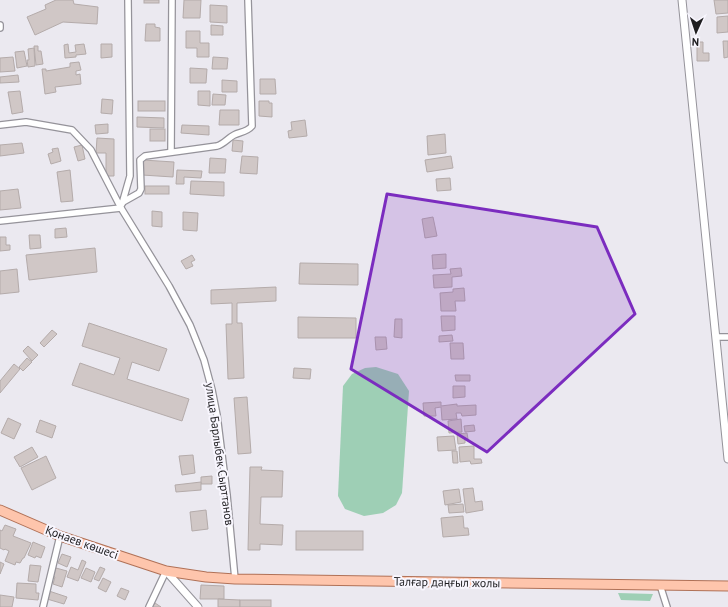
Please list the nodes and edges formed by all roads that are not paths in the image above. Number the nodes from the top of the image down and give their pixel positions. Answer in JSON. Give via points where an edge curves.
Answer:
{"nodes":[{"id":1,"x":128,"y":0,"type":"edge"},
{"id":2,"x":172,"y":0,"type":"edge"},
{"id":3,"x":248,"y":0,"type":"edge"},
{"id":4,"x":682,"y":0,"type":"edge"},
{"id":5,"x":0,"y":125,"type":"edge"},
{"id":6,"x":171,"y":152,"type":"junction"},
{"id":7,"x":122,"y":205,"type":"junction"},
{"id":8,"x":0,"y":221,"type":"edge"},
{"id":9,"x":716,"y":337,"type":"junction"},
{"id":10,"x":728,"y":337,"type":"edge"},
{"id":11,"x":727,"y":427,"type":"edge"},
{"id":12,"x":728,"y":459,"type":"edge"},
{"id":13,"x":0,"y":510,"type":"edge"},
{"id":14,"x":60,"y":536,"type":"junction"},
{"id":15,"x":166,"y":571,"type":"junction"},
{"id":16,"x":235,"y":579,"type":"junction"},
{"id":17,"x":660,"y":585,"type":"junction"},
{"id":18,"x":728,"y":586,"type":"edge"},
{"id":19,"x":43,"y":607,"type":"edge"},
{"id":20,"x":149,"y":607,"type":"edge"},
{"id":21,"x":198,"y":607,"type":"edge"},
{"id":22,"x":666,"y":607,"type":"edge"}],
"edges":[{"from":1,"to":7,"type":"street","via":[[130,176]]},
{"from":2,"to":6,"type":"street"},
{"from":3,"to":6,"type":"street","via":[[252,126],[221,144]]},
{"from":4,"to":9,"type":"street"},
{"from":5,"to":7,"type":"street","name":"улица Барлыбек Сырттанов","via":[[26,122],[72,130],[91,150]]},
{"from":6,"to":7,"type":"street","via":[[142,157],[141,189]]},
{"from":7,"to":8,"type":"street"},
{"from":7,"to":16,"type":"street","name":"улица Барлыбек Сырттанов","via":[[190,325],[204,360],[217,414]]},
{"from":9,"to":10,"type":"street"},
{"from":9,"to":11,"type":"street"},
{"from":11,"to":12,"type":"street"},
{"from":13,"to":14,"type":"main road","name":"Қонаев көшесі"},
{"from":14,"to":15,"type":"main road","name":"Қонаев көшесі"},
{"from":14,"to":19,"type":"street"},
{"from":15,"to":16,"type":"main road","name":"Талғар даңғыл жолы"},
{"from":15,"to":20,"type":"street"},
{"from":15,"to":21,"type":"street"},
{"from":16,"to":17,"type":"main road","name":"Талғар даңғыл жолы"},
{"from":17,"to":18,"type":"main road","name":"Талғар даңғыл жолы"},
{"from":17,"to":22,"type":"street"}]}
